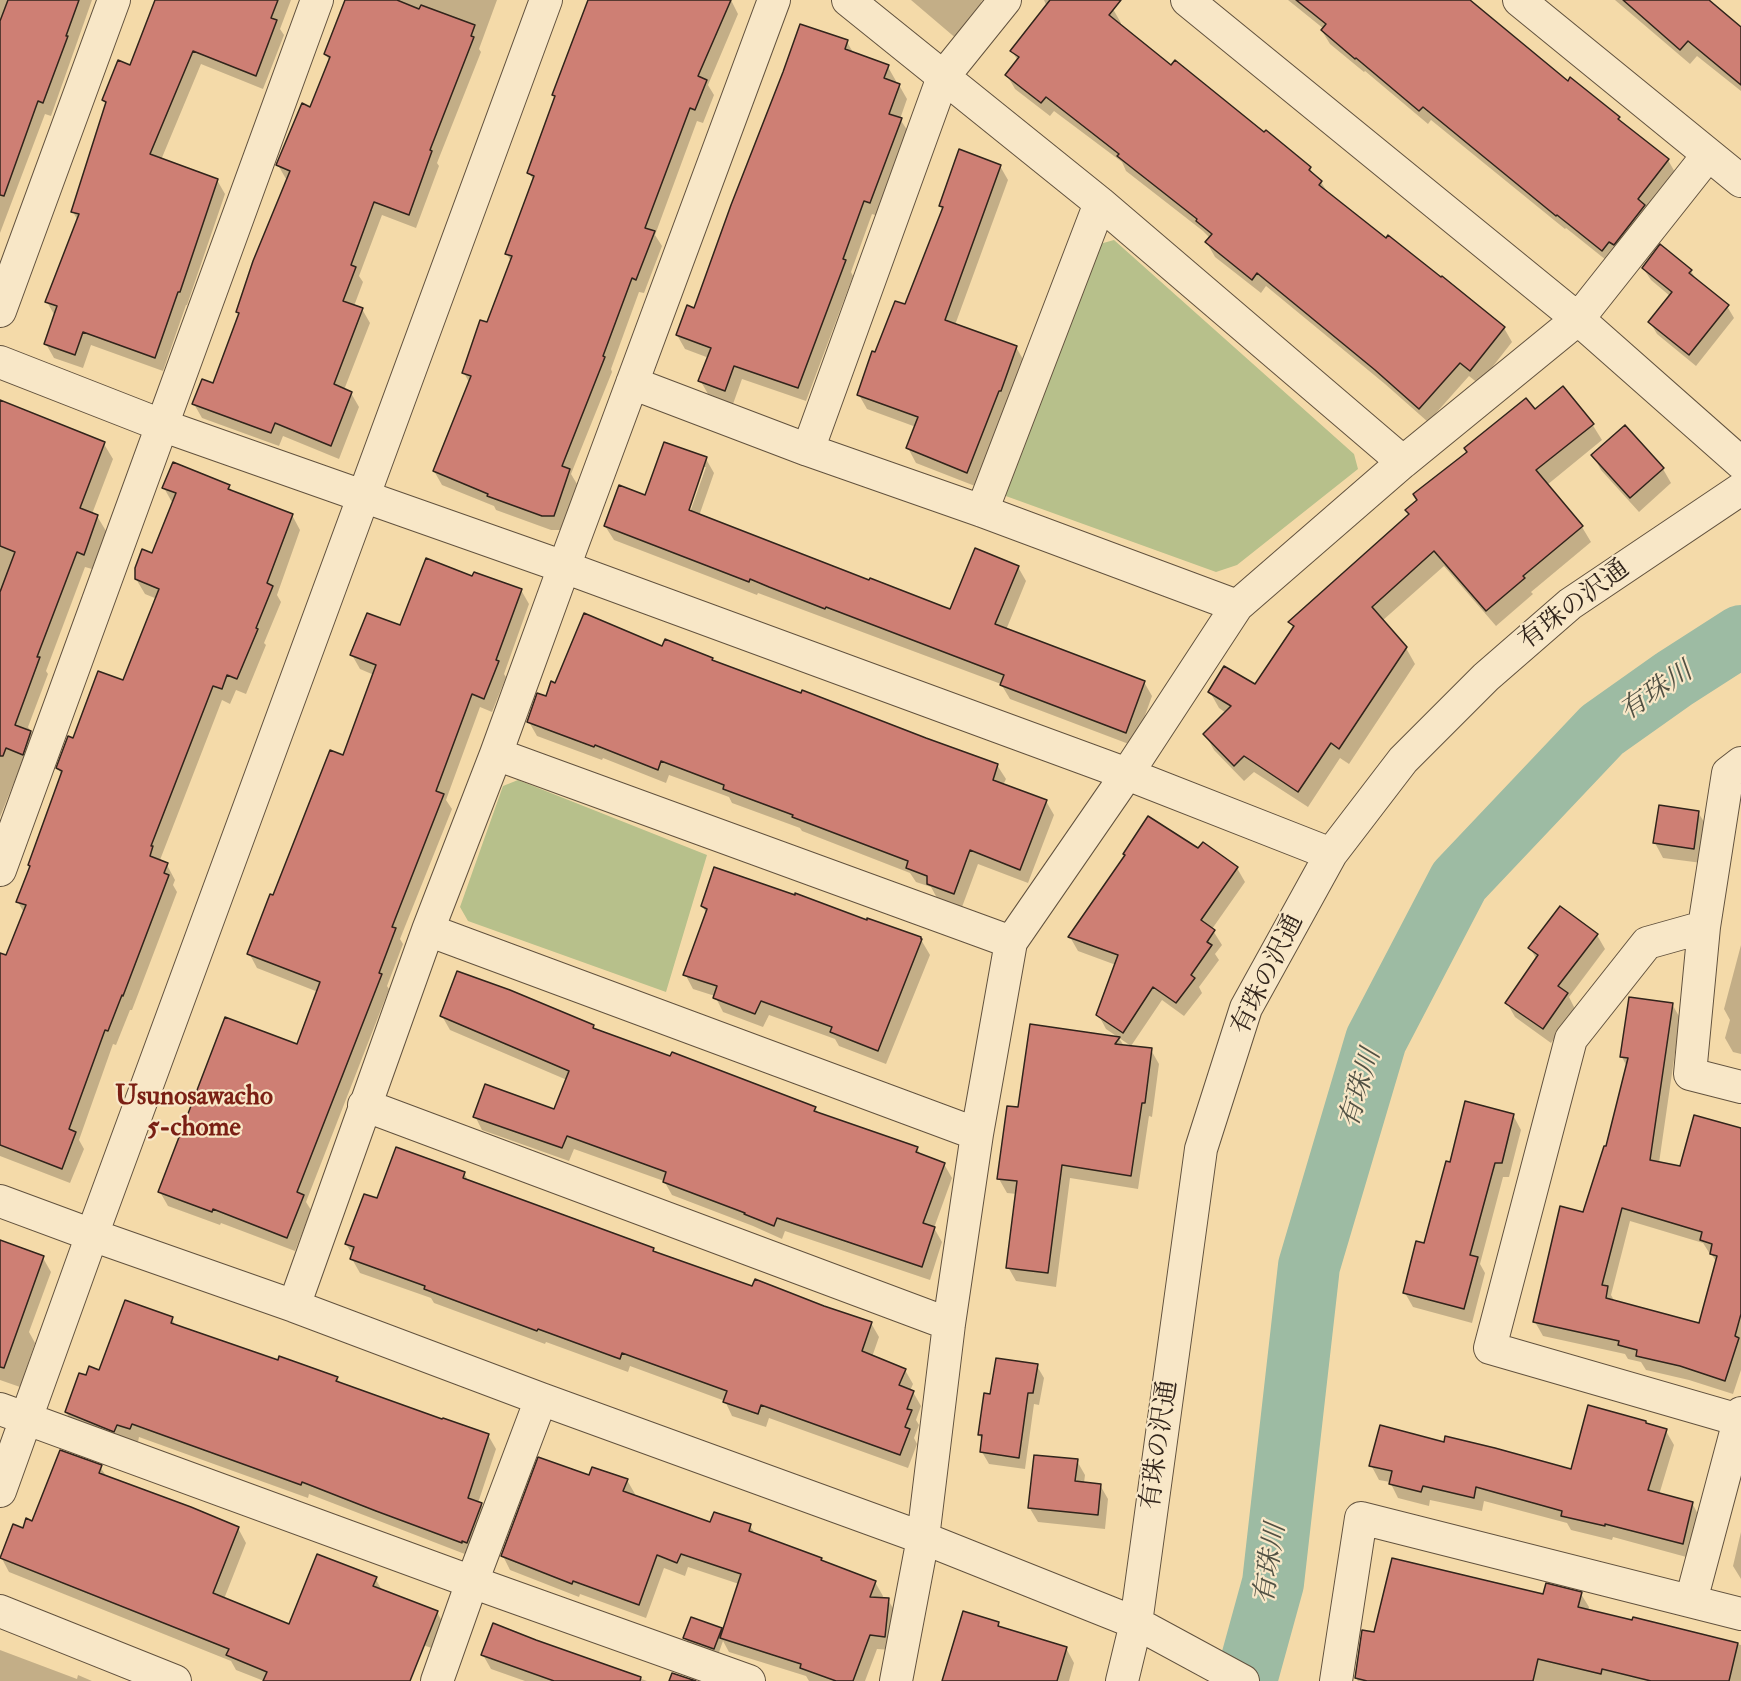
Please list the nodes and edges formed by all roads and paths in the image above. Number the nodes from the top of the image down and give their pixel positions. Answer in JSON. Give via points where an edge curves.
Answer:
{"nodes":[{"id":1,"x":114,"y":0,"type":"edge"},
{"id":2,"x":317,"y":0,"type":"edge"},
{"id":3,"x":546,"y":0,"type":"edge"},
{"id":4,"x":774,"y":0,"type":"edge"},
{"id":5,"x":848,"y":0,"type":"edge"},
{"id":6,"x":1005,"y":0,"type":"edge"},
{"id":7,"x":1187,"y":0,"type":"edge"},
{"id":8,"x":1519,"y":0,"type":"edge"},
{"id":9,"x":943,"y":77,"type":"junction"},
{"id":10,"x":1708,"y":155,"type":"junction"},
{"id":11,"x":1741,"y":181,"type":"edge"},
{"id":12,"x":1100,"y":203,"type":"junction"},
{"id":13,"x":0,"y":311,"type":"edge"},
{"id":14,"x":1578,"y":319,"type":"junction"},
{"id":15,"x":0,"y":362,"type":"edge"},
{"id":16,"x":632,"y":383,"type":"junction"},
{"id":17,"x":161,"y":424,"type":"junction"},
{"id":18,"x":808,"y":450,"type":"junction"},
{"id":19,"x":1403,"y":462,"type":"junction"},
{"id":20,"x":1741,"y":463,"type":"edge"},
{"id":21,"x":1741,"y":489,"type":"edge"},
{"id":22,"x":364,"y":496,"type":"junction"},
{"id":23,"x":982,"y":511,"type":"junction"},
{"id":24,"x":564,"y":567,"type":"junction"},
{"id":25,"x":1237,"y":606,"type":"junction"},
{"id":26,"x":496,"y":754,"type":"junction"},
{"id":27,"x":1741,"y":763,"type":"edge"},
{"id":28,"x":1127,"y":774,"type":"junction"},
{"id":29,"x":1331,"y":854,"type":"junction"},
{"id":30,"x":0,"y":870,"type":"edge"},
{"id":31,"x":1704,"y":927,"type":"junction"},
{"id":32,"x":428,"y":930,"type":"junction"},
{"id":33,"x":1011,"y":942,"type":"junction"},
{"id":34,"x":1741,"y":1088,"type":"edge"},
{"id":35,"x":364,"y":1106,"type":"junction"},
{"id":36,"x":978,"y":1134,"type":"junction"},
{"id":37,"x":0,"y":1201,"type":"edge"},
{"id":38,"x":92,"y":1235,"type":"junction"},
{"id":39,"x":294,"y":1306,"type":"junction"},
{"id":40,"x":949,"y":1324,"type":"junction"},
{"id":41,"x":541,"y":1399,"type":"junction"},
{"id":42,"x":14,"y":1414,"type":"edge"},
{"id":43,"x":1740,"y":1416,"type":"edge"},
{"id":44,"x":0,"y":1491,"type":"edge"},
{"id":45,"x":923,"y":1538,"type":"junction"},
{"id":46,"x":472,"y":1582,"type":"junction"},
{"id":47,"x":1691,"y":1601,"type":"junction"},
{"id":48,"x":0,"y":1611,"type":"edge"},
{"id":49,"x":1741,"y":1614,"type":"edge"},
{"id":50,"x":1136,"y":1623,"type":"junction"},
{"id":51,"x":175,"y":1681,"type":"edge"},
{"id":52,"x":437,"y":1681,"type":"edge"},
{"id":53,"x":749,"y":1681,"type":"edge"},
{"id":54,"x":896,"y":1681,"type":"edge"},
{"id":55,"x":1122,"y":1681,"type":"edge"},
{"id":56,"x":1243,"y":1681,"type":"edge"},
{"id":57,"x":1336,"y":1681,"type":"edge"}],
"edges":[{"from":1,"to":13,"type":"street"},
{"from":2,"to":17,"type":"street"},
{"from":3,"to":22,"type":"street"},
{"from":4,"to":16,"type":"street"},
{"from":5,"to":9,"type":"street"},
{"from":6,"to":9,"type":"street"},
{"from":7,"to":14,"type":"street"},
{"from":8,"to":10,"type":"street"},
{"from":9,"to":12,"type":"street"},
{"from":9,"to":18,"type":"street"},
{"from":10,"to":11,"type":"street"},
{"from":10,"to":14,"type":"street"},
{"from":12,"to":19,"type":"street"},
{"from":12,"to":23,"type":"street"},
{"from":14,"to":19,"type":"street"},
{"from":14,"to":20,"type":"street"},
{"from":15,"to":17,"type":"street"},
{"from":16,"to":18,"type":"street"},
{"from":16,"to":24,"type":"street"},
{"from":17,"to":22,"type":"street"},
{"from":17,"to":30,"type":"street"},
{"from":18,"to":23,"type":"street"},
{"from":19,"to":25,"type":"street"},
{"from":21,"to":29,"type":"street","name":"有珠の沢通","via":[[1570,604],[1486,677],[1403,760]]},
{"from":22,"to":24,"type":"street"},
{"from":22,"to":38,"type":"street"},
{"from":23,"to":25,"type":"street"},
{"from":24,"to":26,"type":"street"},
{"from":24,"to":28,"type":"street"},
{"from":25,"to":28,"type":"street"},
{"from":26,"to":32,"type":"street"},
{"from":26,"to":33,"type":"street"},
{"from":27,"to":31,"type":"street","via":[[1728,773]]},
{"from":28,"to":29,"type":"street"},
{"from":28,"to":33,"type":"street"},
{"from":29,"to":50,"type":"street","name":"有珠の沢通","via":[[1246,1008],[1201,1149]]},
{"from":31,"to":34,"type":"street","via":[[1690,1074]]},
{"from":31,"to":43,"type":"street","via":[[1647,943],[1571,1039],[1490,1348]]},
{"from":32,"to":35,"type":"street"},
{"from":32,"to":36,"type":"street"},
{"from":33,"to":36,"type":"street"},
{"from":35,"to":39,"type":"street"},
{"from":35,"to":40,"type":"street"},
{"from":36,"to":40,"type":"street"},
{"from":37,"to":38,"type":"street"},
{"from":38,"to":39,"type":"street"},
{"from":38,"to":42,"type":"street"},
{"from":39,"to":41,"type":"street"},
{"from":40,"to":45,"type":"street"},
{"from":41,"to":45,"type":"street"},
{"from":41,"to":46,"type":"street"},
{"from":42,"to":44,"type":"street"},
{"from":42,"to":46,"type":"street"},
{"from":43,"to":47,"type":"street"},
{"from":45,"to":50,"type":"street"},
{"from":45,"to":54,"type":"street"},
{"from":46,"to":52,"type":"street"},
{"from":46,"to":53,"type":"street"},
{"from":47,"to":49,"type":"street"},
{"from":47,"to":57,"type":"street","via":[[1361,1518]]},
{"from":48,"to":51,"type":"street"},
{"from":50,"to":55,"type":"street","name":"有珠の沢通"},
{"from":50,"to":56,"type":"street"}]}
